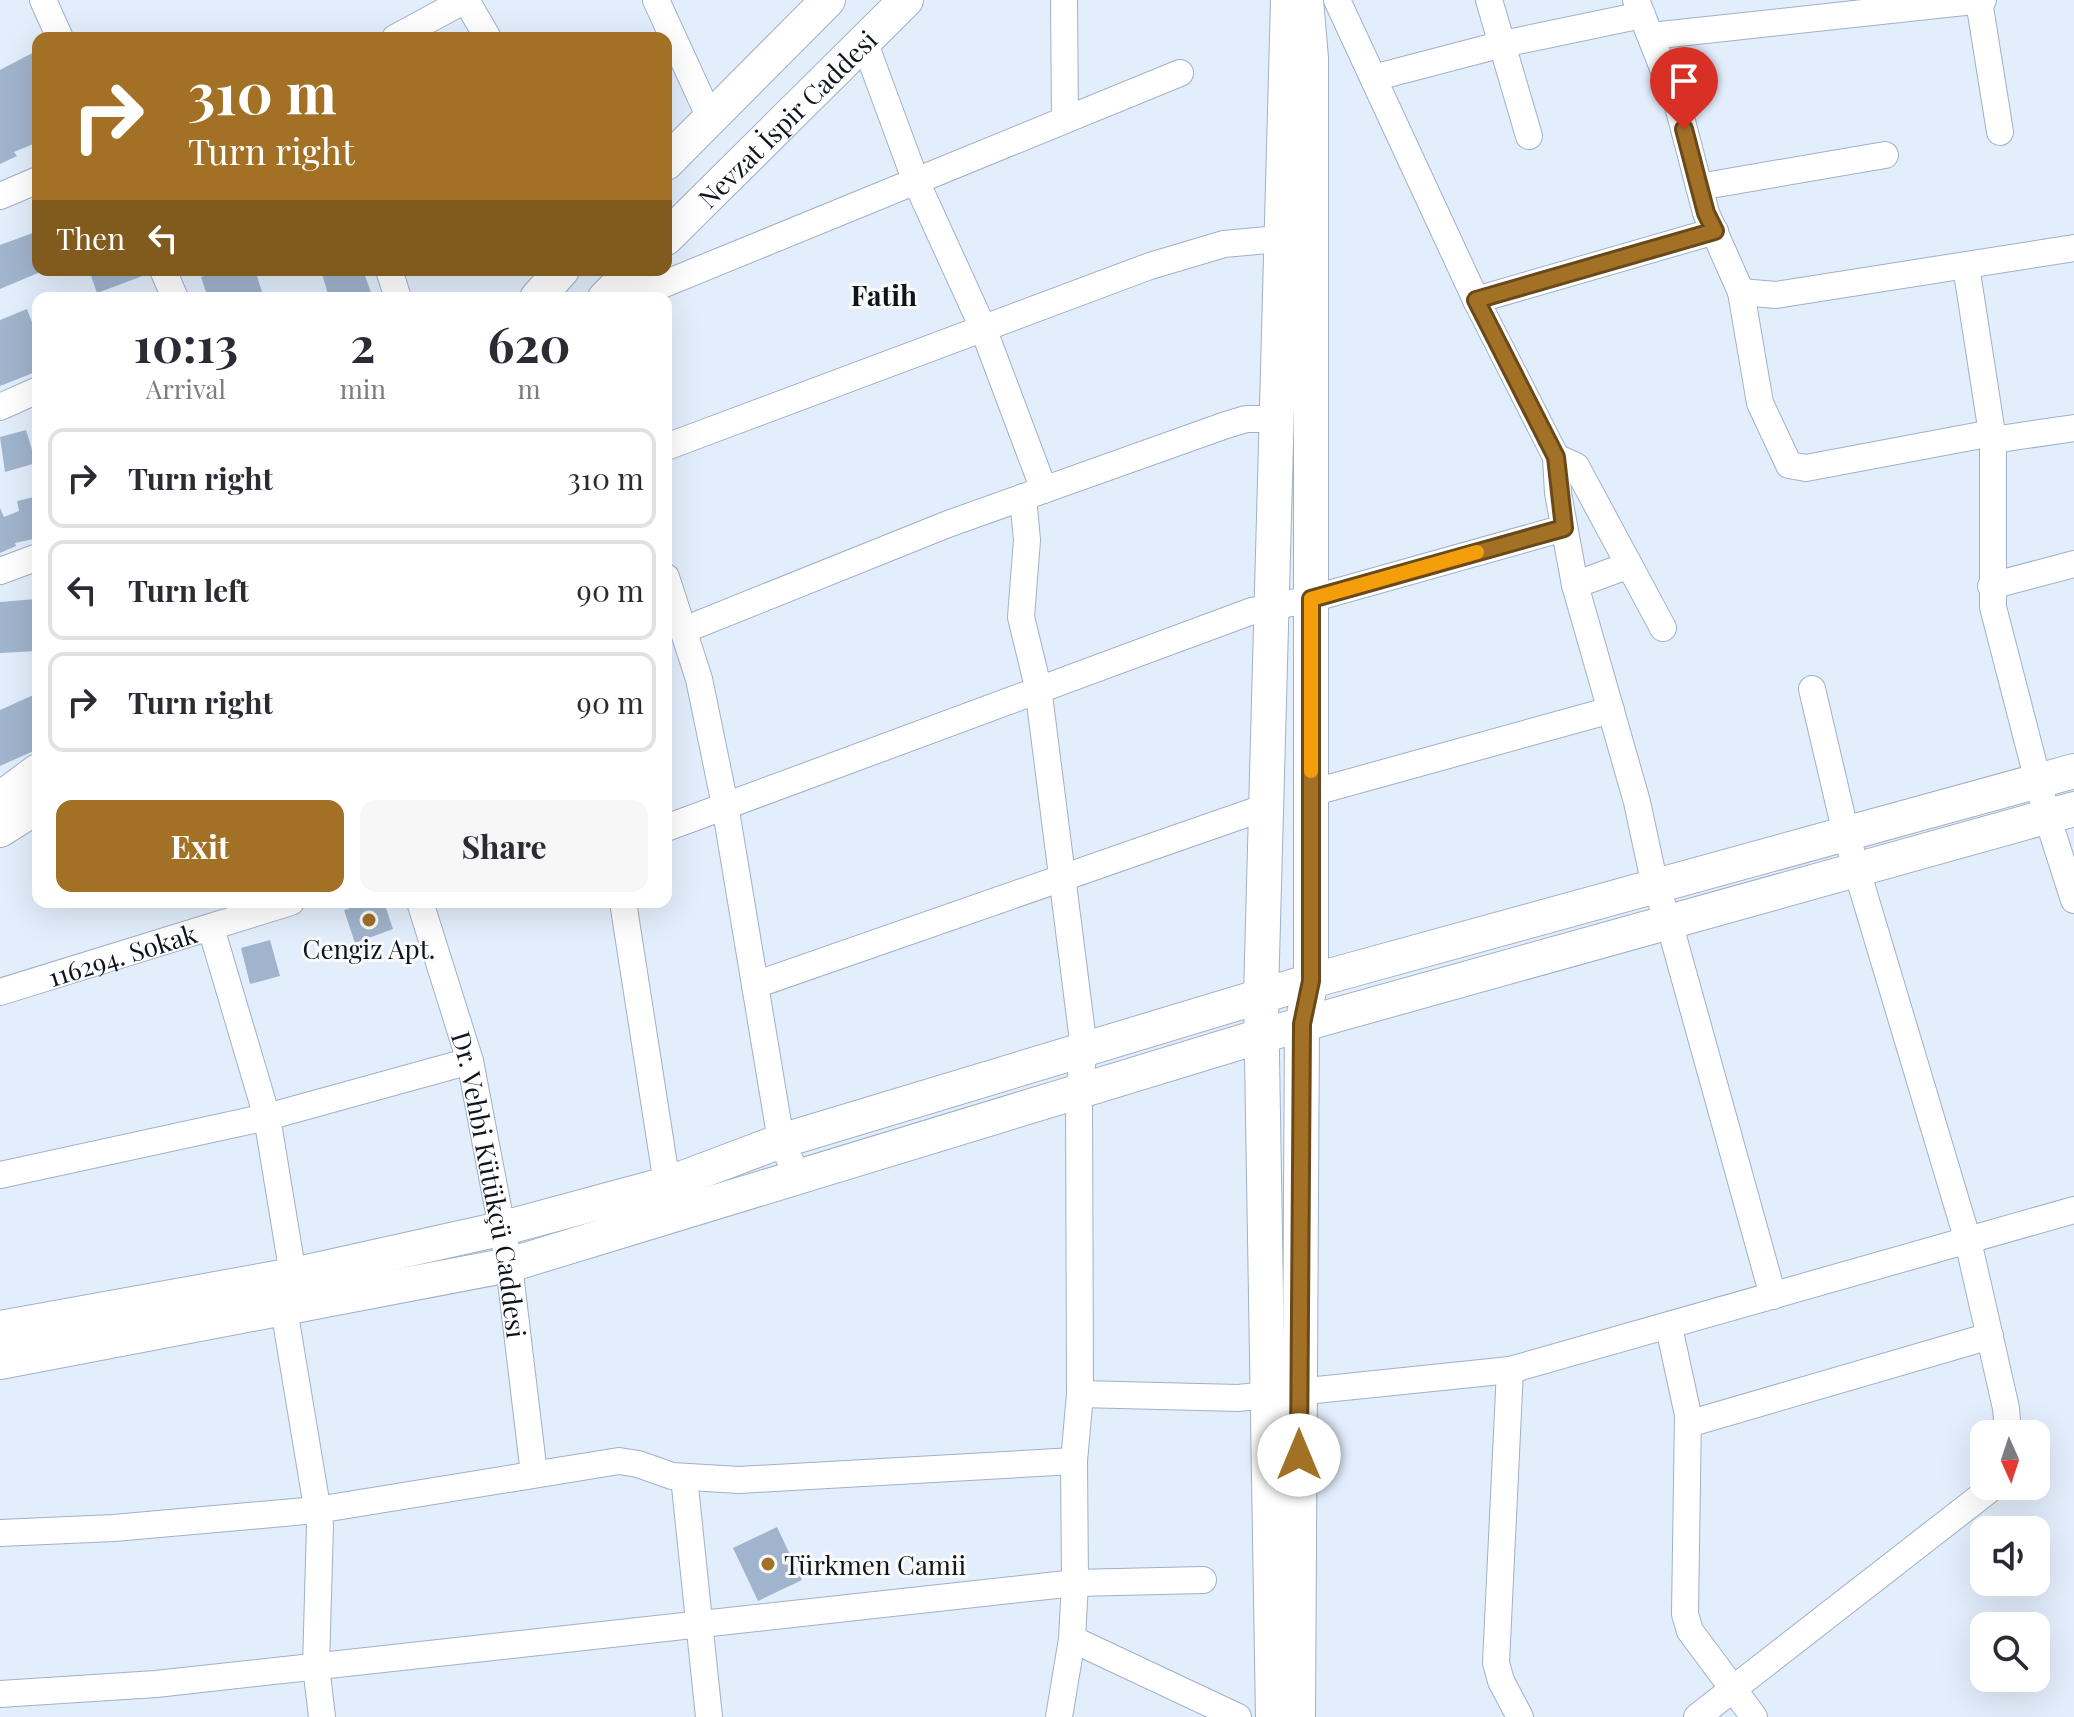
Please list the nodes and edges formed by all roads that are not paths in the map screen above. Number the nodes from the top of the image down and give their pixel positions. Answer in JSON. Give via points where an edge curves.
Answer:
{"nodes":[{"id":1,"x":43,"y":0,"type":"edge"},
{"id":2,"x":465,"y":0,"type":"edge"},
{"id":3,"x":656,"y":0,"type":"edge"},
{"id":4,"x":828,"y":0,"type":"edge"},
{"id":5,"x":906,"y":0,"type":"edge"},
{"id":6,"x":1064,"y":0,"type":"edge"},
{"id":7,"x":1288,"y":0,"type":"edge"},
{"id":8,"x":1306,"y":0,"type":"edge"},
{"id":9,"x":1337,"y":0,"type":"edge"},
{"id":10,"x":1489,"y":0,"type":"edge"},
{"id":11,"x":1981,"y":1,"type":"edge"},
{"id":12,"x":1643,"y":17,"type":"edge"},
{"id":13,"x":57,"y":32,"type":"edge"},
{"id":14,"x":406,"y":32,"type":"edge"},
{"id":15,"x":484,"y":32,"type":"edge"},
{"id":16,"x":671,"y":32,"type":"edge"},
{"id":17,"x":672,"y":35,"type":"edge"},
{"id":18,"x":864,"y":41,"type":"junction"},
{"id":19,"x":1503,"y":44,"type":"junction"},
{"id":20,"x":1180,"y":73,"type":"dead end"},
{"id":21,"x":1373,"y":78,"type":"junction"},
{"id":22,"x":710,"y":118,"type":"junction"},
{"id":23,"x":1065,"y":119,"type":"junction"},
{"id":24,"x":2000,"y":132,"type":"dead end"},
{"id":25,"x":1529,"y":136,"type":"dead end"},
{"id":26,"x":1885,"y":155,"type":"dead end"},
{"id":27,"x":672,"y":157,"type":"edge"},
{"id":28,"x":915,"y":179,"type":"junction"},
{"id":29,"x":32,"y":183,"type":"edge"},
{"id":30,"x":1699,"y":187,"type":"junction"},
{"id":31,"x":0,"y":196,"type":"edge"},
{"id":32,"x":1715,"y":231,"type":"junction"},
{"id":33,"x":672,"y":232,"type":"edge"},
{"id":34,"x":1279,"y":239,"type":"junction"},
{"id":35,"x":2074,"y":248,"type":"edge"},
{"id":36,"x":1966,"y":266,"type":"junction"},
{"id":37,"x":627,"y":276,"type":"edge"},
{"id":38,"x":611,"y":292,"type":"edge"},
{"id":39,"x":644,"y":292,"type":"edge"},
{"id":40,"x":1741,"y":292,"type":"junction"},
{"id":41,"x":1476,"y":300,"type":"junction"},
{"id":42,"x":983,"y":328,"type":"junction"},
{"id":43,"x":32,"y":393,"type":"edge"},
{"id":44,"x":0,"y":407,"type":"edge"},
{"id":45,"x":1275,"y":419,"type":"junction"},
{"id":46,"x":2074,"y":428,"type":"edge"},
{"id":47,"x":1992,"y":437,"type":"junction"},
{"id":48,"x":672,"y":445,"type":"edge"},
{"id":49,"x":1556,"y":457,"type":"junction"},
{"id":50,"x":1034,"y":493,"type":"junction"},
{"id":51,"x":1564,"y":528,"type":"junction"},
{"id":52,"x":32,"y":559,"type":"edge"},
{"id":53,"x":2074,"y":564,"type":"edge"},
{"id":54,"x":1629,"y":565,"type":"junction"},
{"id":55,"x":0,"y":571,"type":"edge"},
{"id":56,"x":1575,"y":585,"type":"junction"},
{"id":57,"x":1991,"y":586,"type":"junction"},
{"id":58,"x":672,"y":595,"type":"edge"},
{"id":59,"x":1311,"y":599,"type":"junction"},
{"id":60,"x":1270,"y":607,"type":"junction"},
{"id":61,"x":1663,"y":628,"type":"dead end"},
{"id":62,"x":684,"y":630,"type":"junction"},
{"id":63,"x":1038,"y":687,"type":"junction"},
{"id":64,"x":1812,"y":689,"type":"dead end"},
{"id":65,"x":1611,"y":710,"type":"junction"},
{"id":66,"x":2074,"y":771,"type":"edge"},
{"id":67,"x":32,"y":775,"type":"edge"},
{"id":68,"x":2038,"y":780,"type":"junction"},
{"id":69,"x":1311,"y":793,"type":"junction"},
{"id":70,"x":0,"y":799,"type":"edge"},
{"id":71,"x":725,"y":805,"type":"junction"},
{"id":72,"x":1266,"y":807,"type":"junction"},
{"id":73,"x":32,"y":810,"type":"edge"},
{"id":74,"x":2060,"y":812,"type":"edge"},
{"id":75,"x":672,"y":826,"type":"edge"},
{"id":76,"x":0,"y":830,"type":"edge"},
{"id":77,"x":1846,"y":834,"type":"junction"},
{"id":78,"x":1857,"y":870,"type":"junction"},
{"id":79,"x":1063,"y":875,"type":"junction"},
{"id":80,"x":1655,"y":886,"type":"junction"},
{"id":81,"x":2074,"y":900,"type":"edge"},
{"id":82,"x":273,"y":908,"type":"edge"},
{"id":83,"x":422,"y":908,"type":"edge"},
{"id":84,"x":624,"y":908,"type":"edge"},
{"id":85,"x":1669,"y":922,"type":"junction"},
{"id":86,"x":211,"y":928,"type":"junction"},
{"id":87,"x":1311,"y":981,"type":"junction"},
{"id":88,"x":755,"y":985,"type":"junction"},
{"id":89,"x":0,"y":992,"type":"edge"},
{"id":90,"x":1261,"y":996,"type":"junction"},
{"id":91,"x":1302,"y":1024,"type":"junction"},
{"id":92,"x":1264,"y":1035,"type":"junction"},
{"id":93,"x":1084,"y":1049,"type":"junction"},
{"id":94,"x":470,"y":1061,"type":"junction"},
{"id":95,"x":1079,"y":1091,"type":"junction"},
{"id":96,"x":267,"y":1117,"type":"junction"},
{"id":97,"x":781,"y":1141,"type":"junction"},
{"id":98,"x":0,"y":1175,"type":"edge"},
{"id":99,"x":797,"y":1175,"type":"junction"},
{"id":100,"x":667,"y":1184,"type":"junction"},
{"id":101,"x":2074,"y":1210,"type":"edge"},
{"id":102,"x":500,"y":1229,"type":"junction"},
{"id":103,"x":1968,"y":1241,"type":"junction"},
{"id":104,"x":509,"y":1265,"type":"junction"},
{"id":105,"x":293,"y":1275,"type":"junction"},
{"id":106,"x":1773,"y":1296,"type":"junction"},
{"id":107,"x":284,"y":1309,"type":"junction"},
{"id":108,"x":1669,"y":1327,"type":"junction"},
{"id":109,"x":0,"y":1328,"type":"edge"},
{"id":110,"x":1990,"y":1336,"type":"junction"},
{"id":111,"x":0,"y":1362,"type":"edge"},
{"id":112,"x":1510,"y":1370,"type":"junction"},
{"id":113,"x":1080,"y":1394,"type":"junction"},
{"id":114,"x":1284,"y":1395,"type":"junction"},
{"id":115,"x":2007,"y":1420,"type":"edge"},
{"id":116,"x":1688,"y":1424,"type":"junction"},
{"id":117,"x":1074,"y":1461,"type":"junction"},
{"id":118,"x":534,"y":1474,"type":"junction"},
{"id":119,"x":684,"y":1477,"type":"junction"},
{"id":120,"x":1976,"y":1500,"type":"edge"},
{"id":121,"x":317,"y":1510,"type":"junction"},
{"id":122,"x":0,"y":1533,"type":"edge"},
{"id":123,"x":1203,"y":1580,"type":"dead end"},
{"id":124,"x":1075,"y":1583,"type":"junction"},
{"id":125,"x":699,"y":1622,"type":"junction"},
{"id":126,"x":1072,"y":1639,"type":"junction"},
{"id":127,"x":316,"y":1666,"type":"junction"},
{"id":128,"x":1733,"y":1689,"type":"junction"},
{"id":129,"x":0,"y":1694,"type":"edge"},
{"id":130,"x":322,"y":1717,"type":"edge"},
{"id":131,"x":709,"y":1717,"type":"edge"},
{"id":132,"x":1059,"y":1717,"type":"edge"},
{"id":133,"x":1238,"y":1717,"type":"edge"},
{"id":134,"x":1273,"y":1717,"type":"edge"},
{"id":135,"x":1298,"y":1717,"type":"edge"},
{"id":136,"x":1520,"y":1717,"type":"edge"},
{"id":137,"x":1697,"y":1717,"type":"edge"},
{"id":138,"x":1754,"y":1717,"type":"edge"}],
"edges":[{"from":1,"to":13,"type":"street"},
{"from":2,"to":14,"type":"street"},
{"from":2,"to":15,"type":"street"},
{"from":3,"to":16,"type":"street"},
{"from":4,"to":22,"type":"main road","name":"Nevzat İspir Caddesi"},
{"from":5,"to":18,"type":"main road","name":"Nevzat İspir Caddesi"},
{"from":6,"to":23,"type":"street"},
{"from":7,"to":34,"type":"main road"},
{"from":8,"to":59,"type":"main road","via":[[1311,58]]},
{"from":9,"to":21,"type":"street"},
{"from":10,"to":19,"type":"street"},
{"from":11,"to":12,"type":"street"},
{"from":11,"to":24,"type":"street"},
{"from":12,"to":19,"type":"street"},
{"from":12,"to":30,"type":"street","via":[[1678,106]]},
{"from":17,"to":22,"type":"street"},
{"from":18,"to":28,"type":"street"},
{"from":18,"to":33,"type":"main road","name":"Nevzat İspir Caddesi"},
{"from":19,"to":21,"type":"street"},
{"from":19,"to":25,"type":"street"},
{"from":20,"to":23,"type":"street"},
{"from":21,"to":41,"type":"street"},
{"from":22,"to":27,"type":"main road","name":"Nevzat İspir Caddesi"},
{"from":23,"to":28,"type":"street"},
{"from":26,"to":30,"type":"street"},
{"from":28,"to":39,"type":"street"},
{"from":28,"to":42,"type":"street"},
{"from":29,"to":31,"type":"street"},
{"from":30,"to":32,"type":"street"},
{"from":32,"to":40,"type":"street"},
{"from":32,"to":41,"type":"street"},
{"from":34,"to":42,"type":"street","via":[[1224,244],[1150,266]]},
{"from":34,"to":45,"type":"main road"},
{"from":35,"to":36,"type":"street"},
{"from":36,"to":40,"type":"street","via":[[1776,295]]},
{"from":36,"to":47,"type":"street"},
{"from":37,"to":38,"type":"main road"},
{"from":40,"to":47,"type":"street","via":[[1760,403],[1789,465],[1806,468]]},
{"from":41,"to":49,"type":"street"},
{"from":42,"to":48,"type":"street"},
{"from":42,"to":50,"type":"street"},
{"from":43,"to":44,"type":"street"},
{"from":45,"to":50,"type":"street","via":[[1246,419]]},
{"from":45,"to":60,"type":"main road"},
{"from":46,"to":47,"type":"street"},
{"from":47,"to":57,"type":"street"},
{"from":49,"to":51,"type":"street"},
{"from":49,"to":54,"type":"street","via":[[1576,466]]},
{"from":50,"to":62,"type":"street"},
{"from":50,"to":63,"type":"street","via":[[1021,617]]},
{"from":51,"to":56,"type":"street"},
{"from":51,"to":59,"type":"street"},
{"from":52,"to":55,"type":"street"},
{"from":53,"to":57,"type":"street"},
{"from":54,"to":56,"type":"street"},
{"from":54,"to":61,"type":"street"},
{"from":56,"to":65,"type":"street"},
{"from":57,"to":68,"type":"street","via":[[1996,627]]},
{"from":58,"to":62,"type":"street"},
{"from":59,"to":60,"type":"street"},
{"from":59,"to":69,"type":"main road"},
{"from":60,"to":63,"type":"street"},
{"from":60,"to":72,"type":"main road"},
{"from":62,"to":71,"type":"street"},
{"from":63,"to":71,"type":"street"},
{"from":63,"to":79,"type":"street"},
{"from":64,"to":77,"type":"street"},
{"from":65,"to":69,"type":"street"},
{"from":65,"to":80,"type":"street"},
{"from":66,"to":68,"type":"main road"},
{"from":67,"to":70,"type":"main road"},
{"from":68,"to":74,"type":"street"},
{"from":68,"to":77,"type":"main road"},
{"from":69,"to":87,"type":"main road"},
{"from":71,"to":75,"type":"street"},
{"from":71,"to":88,"type":"street"},
{"from":72,"to":79,"type":"street"},
{"from":72,"to":90,"type":"main road"},
{"from":73,"to":76,"type":"main road"},
{"from":74,"to":78,"type":"main road"},
{"from":74,"to":81,"type":"street"},
{"from":77,"to":78,"type":"street"},
{"from":77,"to":80,"type":"main road"},
{"from":78,"to":85,"type":"main road"},
{"from":78,"to":103,"type":"street"},
{"from":79,"to":88,"type":"street"},
{"from":79,"to":93,"type":"street"},
{"from":80,"to":85,"type":"street"},
{"from":80,"to":87,"type":"main road"},
{"from":82,"to":86,"type":"street","name":"116294. Sokak"},
{"from":83,"to":94,"type":"street","name":"Dr. Vehbi Kütükçü Caddesi"},
{"from":84,"to":100,"type":"street"},
{"from":85,"to":91,"type":"main road"},
{"from":85,"to":106,"type":"street"},
{"from":86,"to":89,"type":"street","name":"116294. Sokak"},
{"from":86,"to":96,"type":"street"},
{"from":87,"to":90,"type":"main road"},
{"from":87,"to":91,"type":"main road"},
{"from":88,"to":97,"type":"street"},
{"from":90,"to":92,"type":"main road"},
{"from":90,"to":93,"type":"main road"},
{"from":91,"to":92,"type":"main road"},
{"from":91,"to":114,"type":"main road"},
{"from":92,"to":95,"type":"main road"},
{"from":92,"to":114,"type":"main road"},
{"from":93,"to":95,"type":"street"},
{"from":93,"to":97,"type":"main road"},
{"from":94,"to":96,"type":"street"},
{"from":94,"to":102,"type":"street","name":"Dr. Vehbi Kütükçü Caddesi"},
{"from":95,"to":99,"type":"main road"},
{"from":95,"to":113,"type":"street"},
{"from":96,"to":98,"type":"street"},
{"from":96,"to":105,"type":"street"},
{"from":97,"to":99,"type":"street"},
{"from":97,"to":100,"type":"main road"},
{"from":99,"to":104,"type":"main road"},
{"from":100,"to":102,"type":"main road"},
{"from":101,"to":103,"type":"street"},
{"from":102,"to":104,"type":"street","name":"Dr. Vehbi Kütükçü Caddesi"},
{"from":102,"to":105,"type":"main road"},
{"from":103,"to":106,"type":"street"},
{"from":103,"to":110,"type":"street"},
{"from":104,"to":107,"type":"main road"},
{"from":104,"to":118,"type":"street","name":"Dr. Vehbi Kütükçü Caddesi"},
{"from":105,"to":107,"type":"street"},
{"from":105,"to":109,"type":"main road"},
{"from":106,"to":108,"type":"street"},
{"from":107,"to":111,"type":"main road"},
{"from":107,"to":121,"type":"street"},
{"from":108,"to":112,"type":"street"},
{"from":108,"to":116,"type":"street"},
{"from":110,"to":115,"type":"street"},
{"from":110,"to":116,"type":"street"},
{"from":112,"to":114,"type":"street"},
{"from":112,"to":136,"type":"street","via":[[1496,1663]]},
{"from":113,"to":114,"type":"street"},
{"from":113,"to":117,"type":"street"},
{"from":114,"to":134,"type":"main road"},
{"from":114,"to":135,"type":"main road"},
{"from":116,"to":128,"type":"street","via":[[1685,1614],[1690,1631]]},
{"from":117,"to":119,"type":"street","via":[[782,1480]]},
{"from":117,"to":124,"type":"street"},
{"from":118,"to":119,"type":"street","via":[[619,1461]]},
{"from":118,"to":121,"type":"street"},
{"from":119,"to":125,"type":"street"},
{"from":120,"to":128,"type":"street"},
{"from":121,"to":122,"type":"street"},
{"from":121,"to":127,"type":"street"},
{"from":123,"to":124,"type":"street"},
{"from":124,"to":125,"type":"street"},
{"from":124,"to":126,"type":"street"},
{"from":125,"to":127,"type":"street"},
{"from":125,"to":131,"type":"street"},
{"from":126,"to":132,"type":"street"},
{"from":126,"to":133,"type":"street"},
{"from":127,"to":129,"type":"street"},
{"from":127,"to":130,"type":"street"},
{"from":128,"to":137,"type":"street"},
{"from":128,"to":138,"type":"street"}]}
